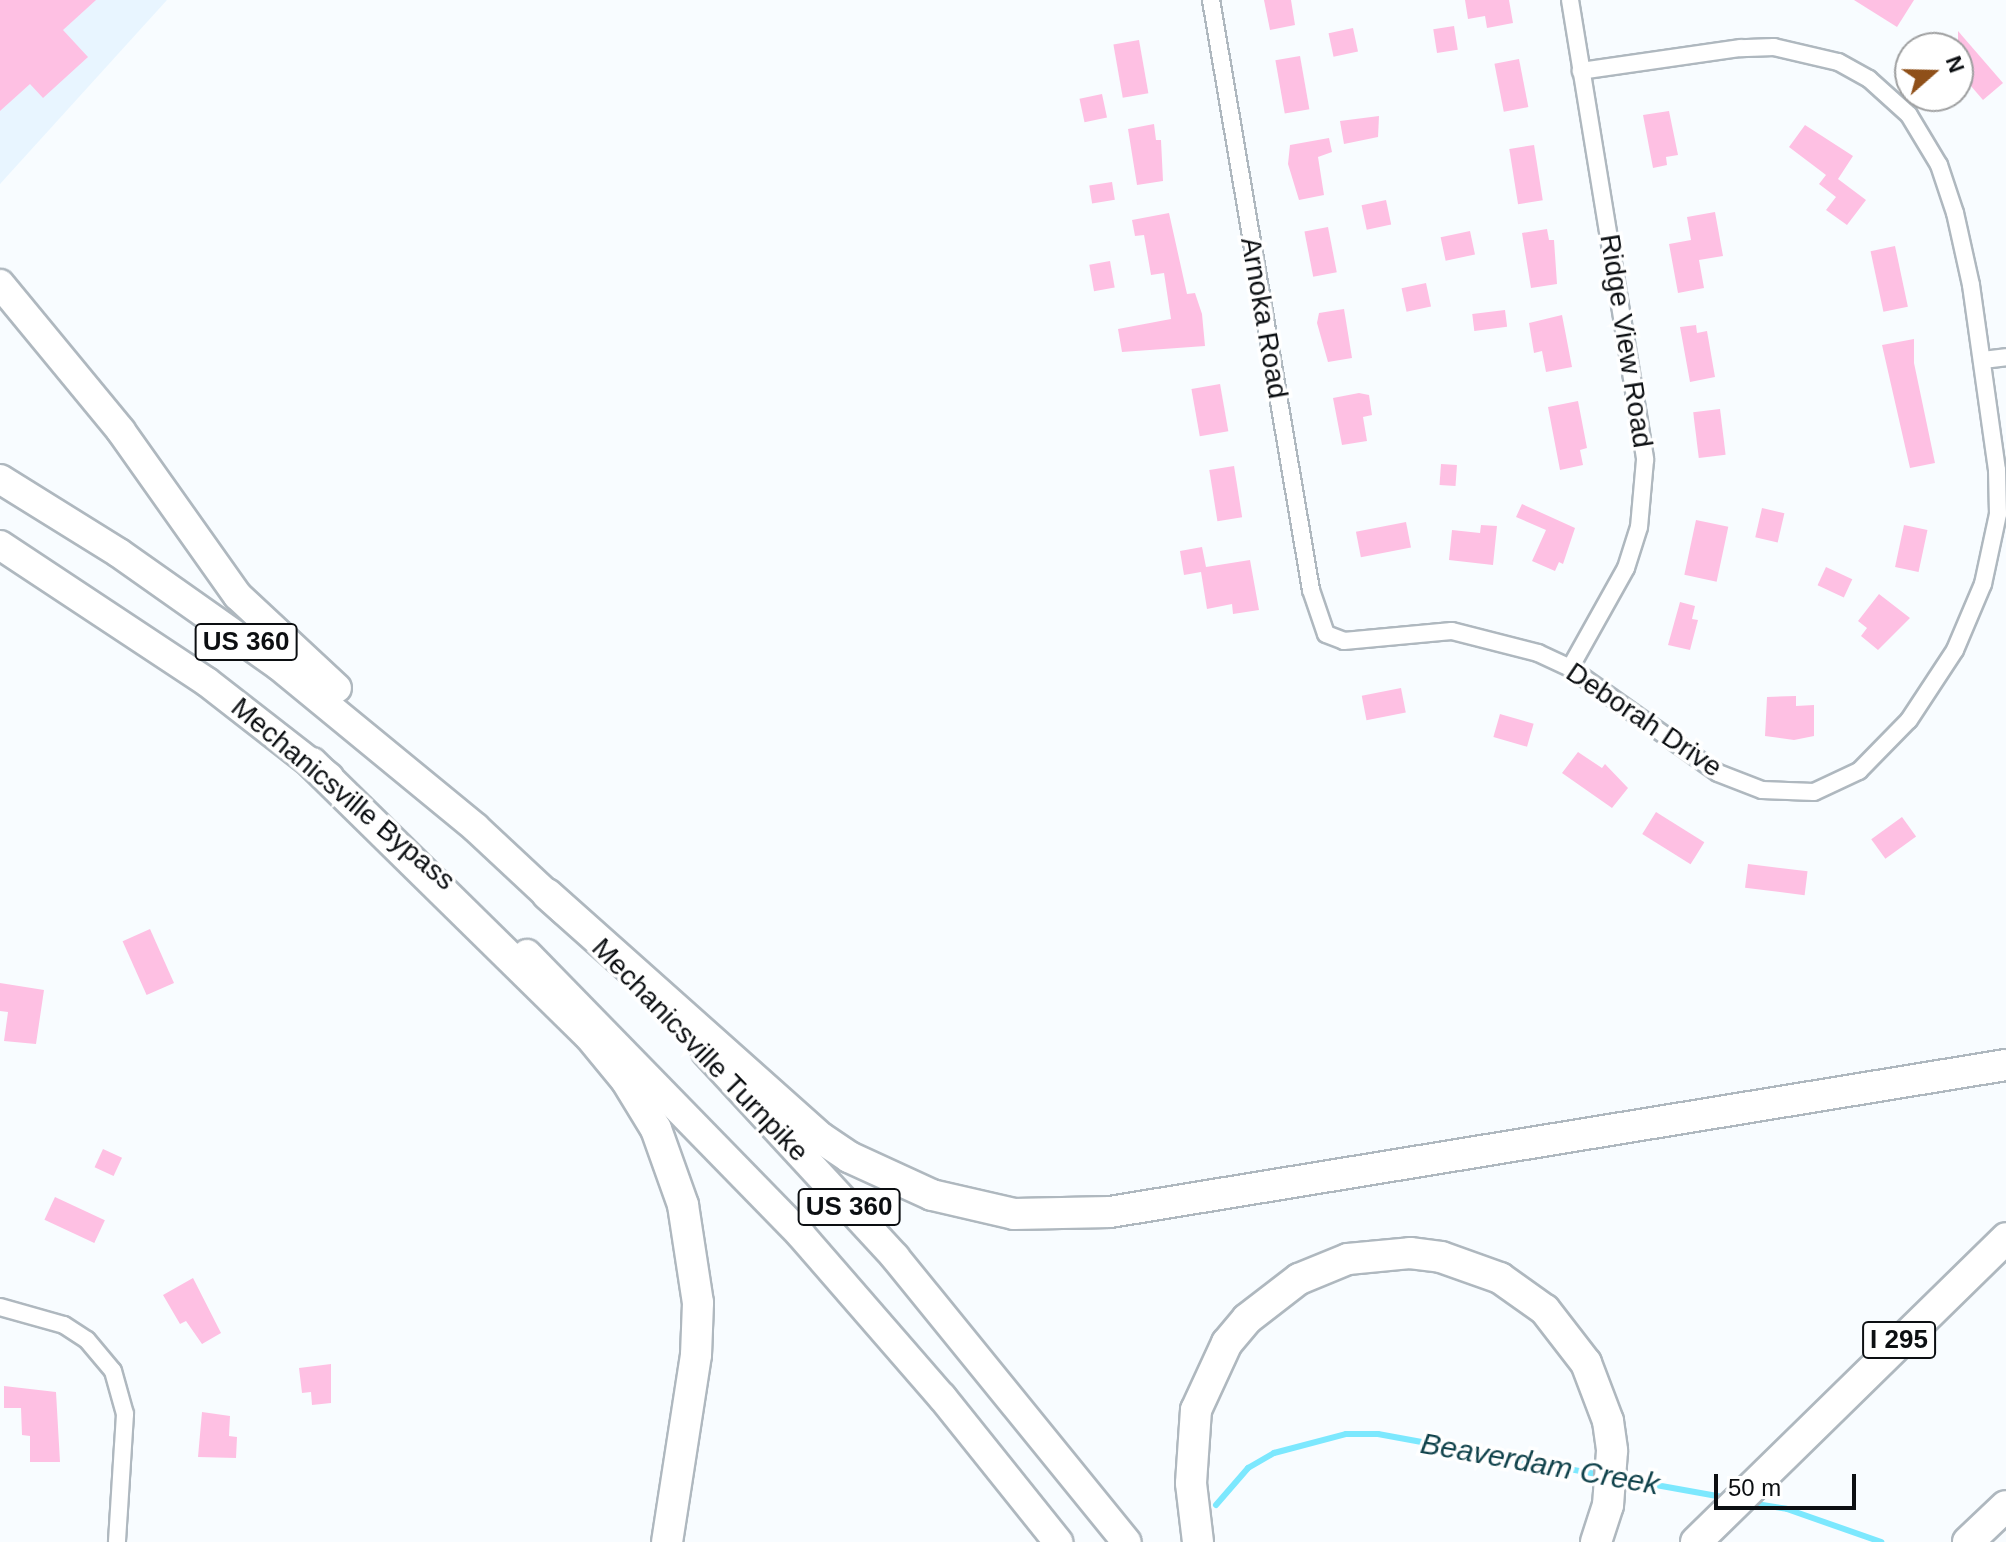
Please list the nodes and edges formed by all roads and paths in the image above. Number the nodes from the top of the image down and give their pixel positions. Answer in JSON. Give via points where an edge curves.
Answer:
{"nodes":[{"id":1,"x":1211,"y":0,"type":"edge"},
{"id":2,"x":1570,"y":0,"type":"edge"},
{"id":3,"x":1581,"y":71,"type":"junction"},
{"id":4,"x":0,"y":284,"type":"edge"},
{"id":5,"x":2006,"y":357,"type":"edge"},
{"id":6,"x":1983,"y":360,"type":"junction"},
{"id":7,"x":0,"y":479,"type":"edge"},
{"id":8,"x":0,"y":545,"type":"edge"},
{"id":9,"x":0,"y":557,"type":"edge"},
{"id":10,"x":86,"y":600,"type":"junction"},
{"id":11,"x":1326,"y":634,"type":"joint"},
{"id":12,"x":1570,"y":668,"type":"junction"},
{"id":13,"x":312,"y":763,"type":"junction"},
{"id":14,"x":476,"y":828,"type":"junction"},
{"id":15,"x":547,"y":894,"type":"junction"},
{"id":16,"x":519,"y":946,"type":"joint"},
{"id":17,"x":2006,"y":1065,"type":"edge"},
{"id":18,"x":2006,"y":1238,"type":"edge"},
{"id":19,"x":0,"y":1307,"type":"edge"},
{"id":20,"x":2002,"y":1510,"type":"edge"},
{"id":21,"x":1598,"y":1536,"type":"edge"},
{"id":22,"x":117,"y":1542,"type":"edge"},
{"id":23,"x":667,"y":1542,"type":"edge"},
{"id":24,"x":1058,"y":1542,"type":"edge"},
{"id":25,"x":1127,"y":1542,"type":"edge"},
{"id":26,"x":1198,"y":1542,"type":"edge"},
{"id":27,"x":1696,"y":1542,"type":"edge"},
{"id":28,"x":1968,"y":1542,"type":"edge"}],
"edges":[{"from":1,"to":11,"type":"street","name":"Arnoka Road","via":[[1311,590]]},
{"from":2,"to":3,"type":"street","name":"Ridge View Road"},
{"from":3,"to":6,"type":"street","name":"Deborah Drive","via":[[1664,56],[1774,47],[1810,53],[1869,79],[1909,115],[1939,165],[1961,242]]},
{"from":3,"to":12,"type":"street","name":"Ridge View Road","via":[[1645,460],[1639,527],[1626,568]]},
{"from":4,"to":14,"type":"highway","via":[[112,420],[238,596]]},
{"from":5,"to":6,"type":"street"},
{"from":6,"to":12,"type":"street","name":"Deborah Drive","via":[[1998,514],[1983,584],[1931,690],[1859,771],[1814,792],[1762,790],[1737,782]]},
{"from":7,"to":14,"type":"highway","name":"Mechanicsville Bypass","number":"US 360","via":[[257,649]]},
{"from":8,"to":10,"type":"highway","name":"Mechanicsville Bypass","number":"US 360"},
{"from":9,"to":10,"type":"highway"},
{"from":10,"to":13,"type":"highway","name":"Mechanicsville Bypass","number":"US 360","via":[[207,682]]},
{"from":11,"to":12,"type":"street","name":"Deborah Drive","via":[[1344,641],[1452,631],[1492,639]]},
{"from":13,"to":16,"type":"highway","name":"Mechanicsville Bypass","number":"US 360"},
{"from":13,"to":23,"type":"highway","via":[[589,1035],[626,1080],[656,1129],[683,1205],[698,1303],[696,1355]]},
{"from":14,"to":15,"type":"highway","name":"Mechanicsville Turnpike","number":"US 360"},
{"from":15,"to":17,"type":"highway","via":[[821,1138],[849,1157],[932,1195],[1014,1214],[1110,1212]]},
{"from":15,"to":25,"type":"highway","name":"Mechanicsville Turnpike","number":"US 360","via":[[644,987],[895,1257]]},
{"from":16,"to":24,"type":"highway","name":"Mechanicsville Turnpike","number":"US 360","via":[[801,1235],[942,1397]]},
{"from":18,"to":27,"type":"highway","number":"I 295"},
{"from":19,"to":22,"type":"street","via":[[64,1325],[87,1340],[113,1371],[125,1414]]},
{"from":20,"to":28,"type":"highway"},
{"from":21,"to":26,"type":"highway","via":[[1612,1451],[1599,1391],[1566,1333],[1545,1310],[1500,1278],[1441,1257],[1410,1253],[1320,1268],[1274,1295],[1247,1319],[1202,1391],[1191,1483]]}]}
